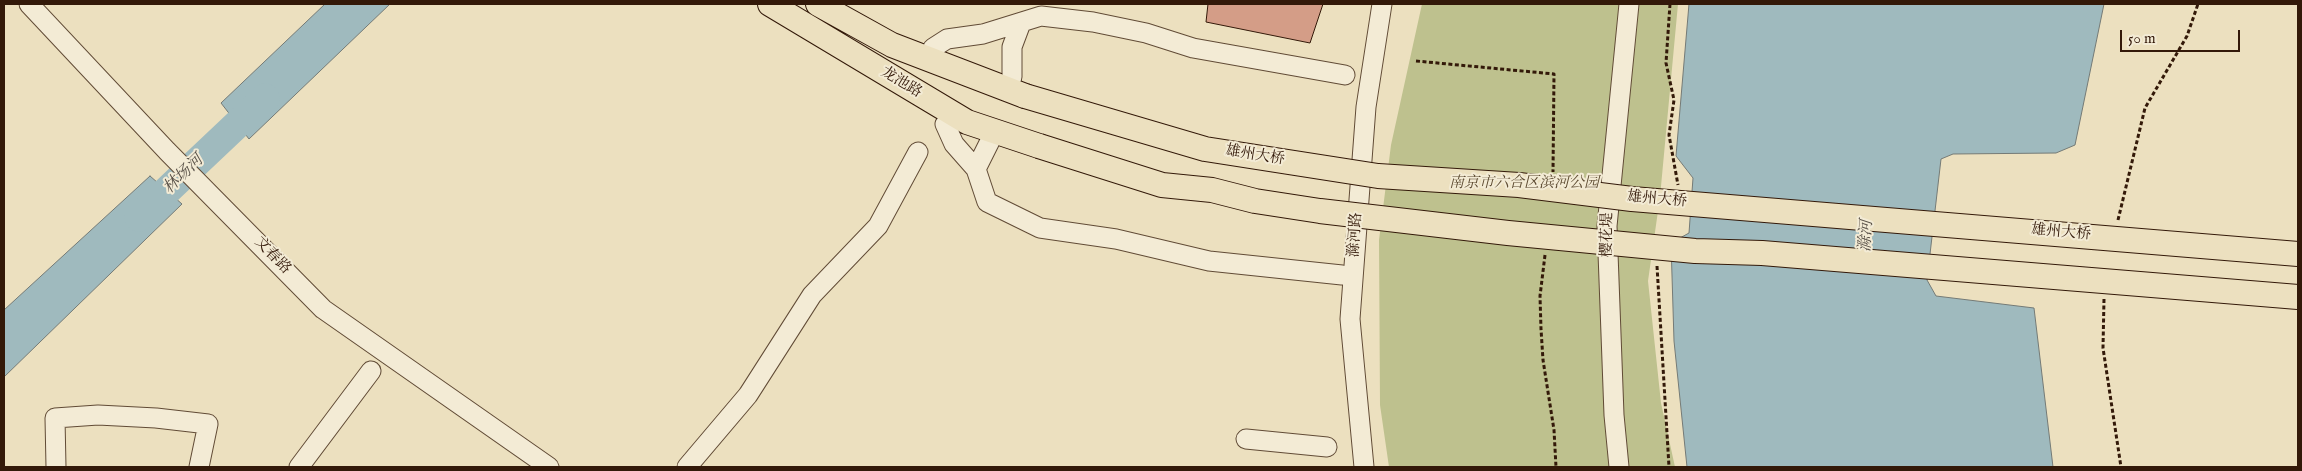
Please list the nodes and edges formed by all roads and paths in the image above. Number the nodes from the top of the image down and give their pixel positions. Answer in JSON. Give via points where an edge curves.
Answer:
{"nodes":[{"id":1,"x":29,"y":4,"type":"edge"},
{"id":2,"x":770,"y":4,"type":"edge"},
{"id":3,"x":818,"y":4,"type":"edge"},
{"id":4,"x":1382,"y":4,"type":"edge"},
{"id":5,"x":1629,"y":4,"type":"edge"},
{"id":6,"x":1670,"y":4,"type":"edge"},
{"id":7,"x":1021,"y":23,"type":"junction"},
{"id":8,"x":933,"y":48,"type":"dead end"},
{"id":9,"x":1416,"y":60,"type":"dead end"},
{"id":10,"x":1345,"y":75,"type":"dead end"},
{"id":11,"x":1554,"y":82,"type":"dead end"},
{"id":12,"x":1018,"y":87,"type":"junction"},
{"id":13,"x":945,"y":124,"type":"dead end"},
{"id":14,"x":993,"y":135,"type":"dead end"},
{"id":15,"x":918,"y":152,"type":"dead end"},
{"id":16,"x":976,"y":169,"type":"junction"},
{"id":17,"x":1679,"y":190,"type":"dead end"},
{"id":18,"x":2298,"y":254,"type":"edge"},
{"id":19,"x":1656,"y":260,"type":"dead end"},
{"id":20,"x":1544,"y":262,"type":"dead end"},
{"id":21,"x":1342,"y":275,"type":"dead end"},
{"id":22,"x":2298,"y":297,"type":"edge"},
{"id":23,"x":372,"y":371,"type":"dead end"},
{"id":24,"x":1246,"y":439,"type":"dead end"},
{"id":25,"x":1327,"y":447,"type":"dead end"},
{"id":26,"x":56,"y":467,"type":"edge"},
{"id":27,"x":200,"y":467,"type":"edge"},
{"id":28,"x":299,"y":467,"type":"edge"},
{"id":29,"x":550,"y":467,"type":"edge"},
{"id":30,"x":687,"y":467,"type":"edge"},
{"id":31,"x":1364,"y":467,"type":"edge"},
{"id":32,"x":1556,"y":467,"type":"edge"},
{"id":33,"x":1619,"y":467,"type":"edge"},
{"id":34,"x":1670,"y":467,"type":"edge"}],
"edges":[{"from":1,"to":29,"type":"street","name":"文春路","via":[[323,309]]},
{"from":2,"to":22,"type":"main road","name":"龙池路","bridge":true,"via":[[967,122],[1162,185],[1212,190],[1255,201],[1320,211],[1695,251],[1762,253]]},
{"from":3,"to":12,"type":"main road","name":"龙池路","via":[[892,45]]},
{"from":4,"to":31,"type":"street","name":"滁河路","via":[[1366,107],[1350,318]]},
{"from":5,"to":33,"type":"street","name":"樱花堤","via":[[1607,226]]},
{"from":6,"to":17,"type":"path","via":[[1666,63],[1674,100],[1669,135]]},
{"from":7,"to":8,"type":"street","via":[[984,34],[947,39]]},
{"from":7,"to":10,"type":"street","via":[[1041,16],[1093,22],[1146,33],[1194,48]]},
{"from":7,"to":12,"type":"street","via":[[1012,46]]},
{"from":9,"to":11,"type":"path","via":[[1554,74]]},
{"from":12,"to":18,"type":"main road","name":"雄州大桥","bridge":true,"via":[[1205,148],[1378,176]]},
{"from":13,"to":16,"type":"street","via":[[954,144]]},
{"from":14,"to":16,"type":"street"},
{"from":15,"to":30,"type":"street","via":[[878,226],[812,295],[748,395]]},
{"from":16,"to":21,"type":"street","via":[[987,202],[1040,228],[1116,239],[1209,261]]},
{"from":19,"to":34,"type":"path"},
{"from":20,"to":32,"type":"path","via":[[1541,329],[1553,415]]},
{"from":23,"to":28,"type":"street"},
{"from":24,"to":25,"type":"street"},
{"from":26,"to":27,"type":"street","via":[[55,418],[98,415],[208,424]]}]}
